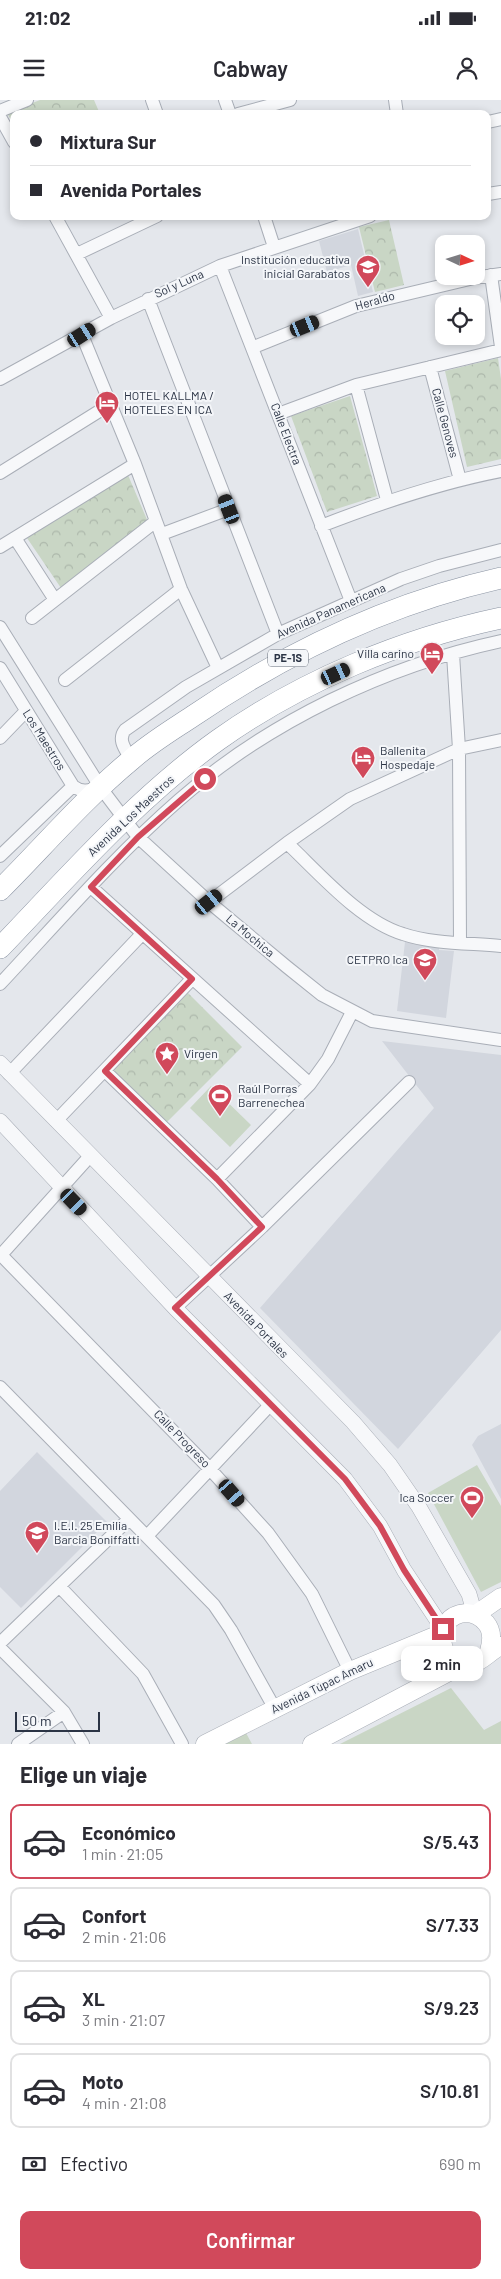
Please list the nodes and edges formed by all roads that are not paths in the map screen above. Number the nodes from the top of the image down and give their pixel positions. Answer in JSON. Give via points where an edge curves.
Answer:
{"nodes":[{"id":1,"x":27,"y":100,"type":"edge"},
{"id":2,"x":290,"y":100,"type":"edge"},
{"id":3,"x":253,"y":110,"type":"edge"},
{"id":4,"x":0,"y":111,"type":"edge"},
{"id":5,"x":0,"y":118,"type":"edge"},
{"id":6,"x":10,"y":135,"type":"edge"},
{"id":7,"x":57,"y":220,"type":"edge"},
{"id":8,"x":149,"y":220,"type":"edge"},
{"id":9,"x":265,"y":220,"type":"edge"},
{"id":10,"x":358,"y":220,"type":"edge"},
{"id":11,"x":274,"y":247,"type":"junction"},
{"id":12,"x":77,"y":254,"type":"junction"},
{"id":13,"x":220,"y":266,"type":"junction"},
{"id":14,"x":496,"y":274,"type":"edge"},
{"id":15,"x":148,"y":299,"type":"junction"},
{"id":16,"x":111,"y":318,"type":"junction"},
{"id":17,"x":82,"y":335,"type":"junction"},
{"id":18,"x":254,"y":347,"type":"junction"},
{"id":19,"x":501,"y":348,"type":"edge"},
{"id":20,"x":430,"y":367,"type":"junction"},
{"id":21,"x":0,"y":379,"type":"edge"},
{"id":22,"x":356,"y":385,"type":"junction"},
{"id":23,"x":109,"y":405,"type":"junction"},
{"id":24,"x":278,"y":414,"type":"junction"},
{"id":25,"x":135,"y":464,"type":"junction"},
{"id":26,"x":501,"y":471,"type":"edge"},
{"id":27,"x":0,"y":473,"type":"edge"},
{"id":28,"x":460,"y":480,"type":"junction"},
{"id":29,"x":387,"y":500,"type":"junction"},
{"id":30,"x":229,"y":509,"type":"junction"},
{"id":31,"x":156,"y":522,"type":"junction"},
{"id":32,"x":321,"y":526,"type":"junction"},
{"id":33,"x":162,"y":534,"type":"junction"},
{"id":34,"x":15,"y":538,"type":"junction"},
{"id":35,"x":0,"y":547,"type":"edge"},
{"id":36,"x":501,"y":550,"type":"edge"},
{"id":37,"x":501,"y":578,"type":"edge"},
{"id":38,"x":181,"y":589,"type":"junction"},
{"id":39,"x":55,"y":600,"type":"junction"},
{"id":40,"x":351,"y":601,"type":"junction"},
{"id":41,"x":32,"y":618,"type":"dead end"},
{"id":42,"x":501,"y":618,"type":"edge"},
{"id":43,"x":0,"y":628,"type":"edge"},
{"id":44,"x":278,"y":634,"type":"junction"},
{"id":45,"x":501,"y":641,"type":"edge"},
{"id":46,"x":453,"y":654,"type":"junction"},
{"id":47,"x":0,"y":668,"type":"edge"},
{"id":48,"x":218,"y":668,"type":"junction"},
{"id":49,"x":65,"y":680,"type":"dead end"},
{"id":50,"x":26,"y":711,"type":"junction"},
{"id":51,"x":0,"y":738,"type":"edge"},
{"id":52,"x":501,"y":740,"type":"edge"},
{"id":53,"x":459,"y":749,"type":"junction"},
{"id":54,"x":131,"y":759,"type":"junction"},
{"id":55,"x":72,"y":786,"type":"junction"},
{"id":56,"x":101,"y":788,"type":"junction"},
{"id":57,"x":125,"y":820,"type":"junction"},
{"id":58,"x":138,"y":837,"type":"junction"},
{"id":59,"x":287,"y":843,"type":"junction"},
{"id":60,"x":0,"y":856,"type":"edge"},
{"id":61,"x":91,"y":887,"type":"junction"},
{"id":62,"x":0,"y":890,"type":"edge"},
{"id":63,"x":209,"y":902,"type":"junction"},
{"id":64,"x":142,"y":934,"type":"junction"},
{"id":65,"x":460,"y":941,"type":"junction"},
{"id":66,"x":501,"y":946,"type":"edge"},
{"id":67,"x":0,"y":948,"type":"edge"},
{"id":68,"x":192,"y":979,"type":"junction"},
{"id":69,"x":0,"y":984,"type":"edge"},
{"id":70,"x":352,"y":1012,"type":"junction"},
{"id":71,"x":501,"y":1040,"type":"edge"},
{"id":72,"x":4,"y":1068,"type":"edge"},
{"id":73,"x":105,"y":1071,"type":"junction"},
{"id":74,"x":409,"y":1082,"type":"dead end"},
{"id":75,"x":310,"y":1084,"type":"junction"},
{"id":76,"x":56,"y":1121,"type":"junction"},
{"id":77,"x":0,"y":1122,"type":"edge"},
{"id":78,"x":90,"y":1156,"type":"junction"},
{"id":79,"x":217,"y":1179,"type":"junction"},
{"id":80,"x":62,"y":1189,"type":"junction"},
{"id":81,"x":262,"y":1227,"type":"junction"},
{"id":82,"x":0,"y":1255,"type":"edge"},
{"id":83,"x":210,"y":1277,"type":"junction"},
{"id":84,"x":175,"y":1308,"type":"junction"},
{"id":85,"x":0,"y":1387,"type":"edge"},
{"id":86,"x":270,"y":1405,"type":"junction"},
{"id":87,"x":210,"y":1468,"type":"junction"},
{"id":88,"x":128,"y":1520,"type":"junction"},
{"id":89,"x":147,"y":1536,"type":"junction"},
{"id":90,"x":59,"y":1586,"type":"junction"},
{"id":91,"x":501,"y":1597,"type":"edge"},
{"id":92,"x":475,"y":1615,"type":"junction"},
{"id":93,"x":442,"y":1631,"type":"junction"},
{"id":94,"x":0,"y":1643,"type":"edge"},
{"id":95,"x":0,"y":1648,"type":"edge"},
{"id":96,"x":495,"y":1649,"type":"edge"},
{"id":97,"x":464,"y":1664,"type":"junction"},
{"id":98,"x":350,"y":1671,"type":"junction"},
{"id":99,"x":275,"y":1709,"type":"junction"},
{"id":100,"x":64,"y":1712,"type":"junction"},
{"id":101,"x":18,"y":1744,"type":"edge"},
{"id":102,"x":84,"y":1744,"type":"edge"},
{"id":103,"x":182,"y":1744,"type":"edge"},
{"id":104,"x":205,"y":1744,"type":"edge"},
{"id":105,"x":312,"y":1744,"type":"edge"}],
"edges":[{"from":1,"to":4,"type":"street"},
{"from":2,"to":3,"type":"street"},
{"from":5,"to":6,"type":"street"},
{"from":7,"to":12,"type":"street"},
{"from":8,"to":12,"type":"street"},
{"from":9,"to":11,"type":"street"},
{"from":10,"to":11,"type":"street","name":"Sol y Luna"},
{"from":11,"to":13,"type":"street","name":"Sol y Luna"},
{"from":12,"to":16,"type":"street"},
{"from":13,"to":15,"type":"street","name":"Sol y Luna"},
{"from":13,"to":18,"type":"street","name":"Calle Electra"},
{"from":14,"to":18,"type":"street","name":"Heraldo","via":[[356,306]]},
{"from":14,"to":19,"type":"street"},
{"from":15,"to":16,"type":"street","name":"Sol y Luna"},
{"from":15,"to":30,"type":"street"},
{"from":16,"to":17,"type":"street","name":"Sol y Luna"},
{"from":17,"to":21,"type":"street","name":"Sol y Luna"},
{"from":17,"to":23,"type":"street"},
{"from":18,"to":24,"type":"street","name":"Calle Electra"},
{"from":19,"to":20,"type":"street"},
{"from":20,"to":22,"type":"street"},
{"from":20,"to":28,"type":"street","name":"Calle Genoves"},
{"from":22,"to":24,"type":"street"},
{"from":22,"to":29,"type":"street"},
{"from":23,"to":25,"type":"street"},
{"from":23,"to":27,"type":"street"},
{"from":24,"to":32,"type":"street","name":"Calle Electra"},
{"from":25,"to":31,"type":"street"},
{"from":25,"to":34,"type":"street"},
{"from":26,"to":28,"type":"street"},
{"from":28,"to":29,"type":"street"},
{"from":29,"to":32,"type":"street"},
{"from":30,"to":33,"type":"street"},
{"from":30,"to":44,"type":"street"},
{"from":31,"to":33,"type":"street"},
{"from":31,"to":39,"type":"street"},
{"from":32,"to":40,"type":"street","name":"Calle Electra"},
{"from":33,"to":38,"type":"street"},
{"from":34,"to":35,"type":"street"},
{"from":34,"to":39,"type":"street"},
{"from":36,"to":40,"type":"street","name":"Avenida Panamericana","via":[[439,566]]},
{"from":37,"to":54,"type":"highway","number":"PE-1S","via":[[386,612],[313,644],[241,684]]},
{"from":38,"to":48,"type":"street"},
{"from":38,"to":49,"type":"street"},
{"from":39,"to":41,"type":"street"},
{"from":40,"to":44,"type":"street","name":"Avenida Panamericana"},
{"from":42,"to":57,"type":"highway","name":"Avenida Los Maestros","number":"PE-1S","via":[[412,644],[350,667],[290,696],[218,740]]},
{"from":43,"to":56,"type":"street","name":"La Mochica"},
{"from":44,"to":48,"type":"street","name":"Avenida Panamericana"},
{"from":45,"to":46,"type":"street"},
{"from":46,"to":53,"type":"street"},
{"from":46,"to":58,"type":"street","via":[[382,678],[264,737],[228,761]]},
{"from":47,"to":50,"type":"street","name":"Los Maestros"},
{"from":48,"to":54,"type":"street","name":"Avenida Panamericana","via":[[125,730],[122,741]]},
{"from":50,"to":51,"type":"street"},
{"from":50,"to":55,"type":"street","name":"Los Maestros"},
{"from":52,"to":53,"type":"street"},
{"from":53,"to":59,"type":"street","via":[[350,799]]},
{"from":53,"to":65,"type":"street"},
{"from":54,"to":56,"type":"highway","number":"PE-1S"},
{"from":55,"to":56,"type":"street","via":[[86,791]]},
{"from":55,"to":60,"type":"street"},
{"from":56,"to":57,"type":"street","name":"La Mochica"},
{"from":56,"to":62,"type":"highway","number":"PE-1S"},
{"from":57,"to":58,"type":"street","name":"La Mochica"},
{"from":57,"to":67,"type":"highway","name":"Avenida Los Maestros","number":"PE-1S"},
{"from":58,"to":61,"type":"street"},
{"from":58,"to":63,"type":"street","name":"La Mochica"},
{"from":59,"to":63,"type":"street"},
{"from":59,"to":65,"type":"street","via":[[364,913],[383,926],[417,938]]},
{"from":61,"to":64,"type":"street"},
{"from":61,"to":69,"type":"street"},
{"from":63,"to":70,"type":"street","name":"La Mochica","via":[[305,982]]},
{"from":64,"to":68,"type":"street"},
{"from":64,"to":72,"type":"street"},
{"from":65,"to":66,"type":"street"},
{"from":68,"to":73,"type":"street"},
{"from":68,"to":75,"type":"street"},
{"from":70,"to":71,"type":"street","name":"La Mochica","via":[[386,1024]]},
{"from":70,"to":75,"type":"street","via":[[328,1059]]},
{"from":72,"to":76,"type":"street","name":"Avenida Portales"},
{"from":73,"to":76,"type":"street"},
{"from":73,"to":79,"type":"street"},
{"from":74,"to":81,"type":"street"},
{"from":75,"to":79,"type":"street"},
{"from":76,"to":78,"type":"street","name":"Avenida Portales"},
{"from":77,"to":80,"type":"street"},
{"from":78,"to":80,"type":"street"},
{"from":78,"to":83,"type":"street","name":"Avenida Portales"},
{"from":79,"to":81,"type":"street"},
{"from":80,"to":82,"type":"street"},
{"from":80,"to":84,"type":"street"},
{"from":81,"to":83,"type":"street"},
{"from":82,"to":87,"type":"street","name":"Calle Progreso"},
{"from":83,"to":84,"type":"street"},
{"from":83,"to":92,"type":"street","name":"Avenida Portales","via":[[353,1422],[390,1465],[458,1572]]},
{"from":84,"to":86,"type":"street"},
{"from":85,"to":88,"type":"street"},
{"from":86,"to":87,"type":"street"},
{"from":86,"to":93,"type":"street","via":[[345,1479],[364,1503]]},
{"from":87,"to":89,"type":"street"},
{"from":87,"to":98,"type":"street","name":"Calle Progreso","via":[[291,1562],[312,1594]]},
{"from":88,"to":89,"type":"street"},
{"from":88,"to":90,"type":"street"},
{"from":89,"to":99,"type":"street","via":[[214,1605]]},
{"from":90,"to":94,"type":"street"},
{"from":90,"to":103,"type":"street","via":[[143,1674]]},
{"from":91,"to":92,"type":"main road"},
{"from":92,"to":93,"type":"main road","via":[[454,1616]]},
{"from":92,"to":96,"type":"main road","via":[[485,1621]]},
{"from":93,"to":97,"type":"main road","via":[[445,1652],[456,1662]]},
{"from":93,"to":98,"type":"main road","name":"Avenida Túpac Amaru"},
{"from":95,"to":100,"type":"street"},
{"from":96,"to":97,"type":"main road","via":[[478,1661]]},
{"from":97,"to":105,"type":"main road"},
{"from":98,"to":99,"type":"main road","name":"Avenida Túpac Amaru"},
{"from":99,"to":104,"type":"main road","name":"Avenida Túpac Amaru"},
{"from":100,"to":101,"type":"street"},
{"from":100,"to":102,"type":"street"}]}
